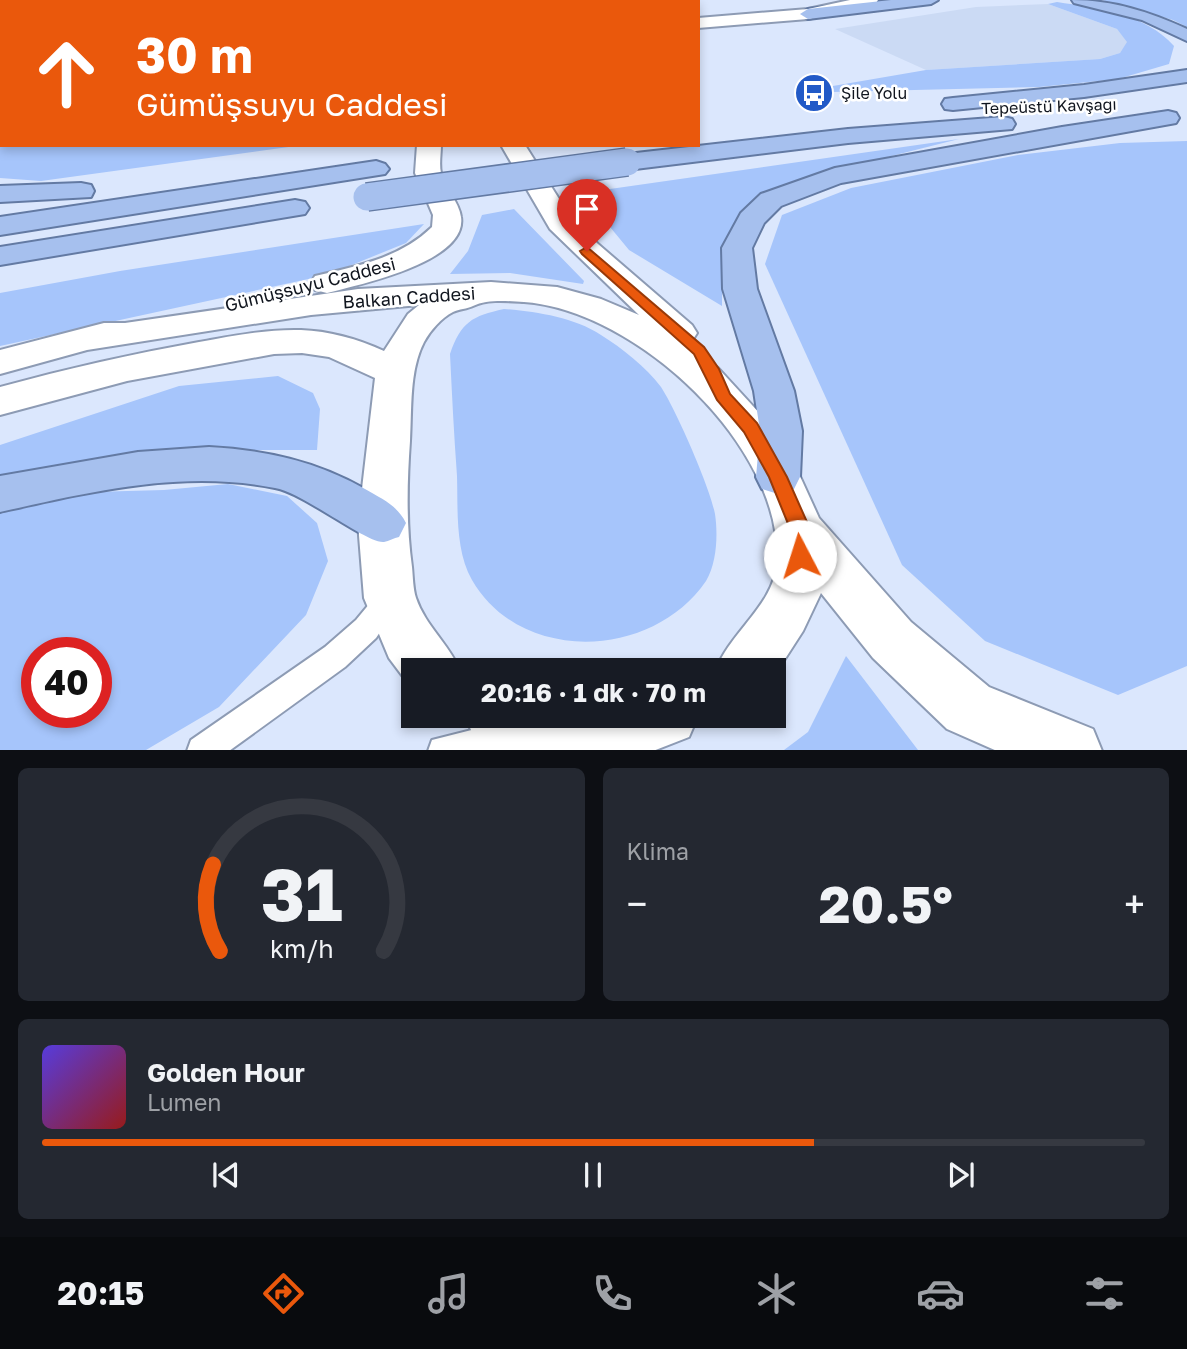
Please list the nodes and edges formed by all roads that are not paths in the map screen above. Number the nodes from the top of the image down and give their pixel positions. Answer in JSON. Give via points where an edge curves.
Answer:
{"nodes":[{"id":1,"x":871,"y":0,"type":"edge"},
{"id":2,"x":931,"y":0,"type":"edge"},
{"id":3,"x":1079,"y":0,"type":"edge"},
{"id":4,"x":808,"y":14,"type":"junction"},
{"id":5,"x":700,"y":23,"type":"edge"},
{"id":6,"x":1187,"y":36,"type":"edge"},
{"id":7,"x":1187,"y":63,"type":"edge"},
{"id":8,"x":1187,"y":76,"type":"edge"},
{"id":9,"x":1160,"y":79,"type":"junction"},
{"id":10,"x":935,"y":107,"type":"dead end"},
{"id":11,"x":1177,"y":113,"type":"edge"},
{"id":12,"x":824,"y":117,"type":"dead end"},
{"id":13,"x":546,"y":148,"type":"dead end"},
{"id":14,"x":504,"y":150,"type":"edge"},
{"id":15,"x":442,"y":152,"type":"edge"},
{"id":16,"x":376,"y":169,"type":"junction"},
{"id":17,"x":0,"y":194,"type":"edge"},
{"id":18,"x":0,"y":226,"type":"edge"},
{"id":19,"x":113,"y":237,"type":"junction"},
{"id":20,"x":0,"y":256,"type":"edge"},
{"id":21,"x":0,"y":270,"type":"edge"},
{"id":22,"x":489,"y":292,"type":"junction"},
{"id":23,"x":78,"y":340,"type":"junction"},
{"id":24,"x":0,"y":362,"type":"edge"},
{"id":25,"x":395,"y":373,"type":"junction"},
{"id":26,"x":723,"y":396,"type":"junction"},
{"id":27,"x":0,"y":401,"type":"edge"},
{"id":28,"x":778,"y":477,"type":"junction"},
{"id":29,"x":0,"y":494,"type":"edge"},
{"id":30,"x":382,"y":523,"type":"junction"},
{"id":31,"x":801,"y":531,"type":"junction"},
{"id":32,"x":390,"y":598,"type":"junction"},
{"id":33,"x":422,"y":658,"type":"edge"},
{"id":34,"x":753,"y":658,"type":"edge"},
{"id":35,"x":629,"y":728,"type":"edge"},
{"id":36,"x":981,"y":729,"type":"edge"},
{"id":37,"x":536,"y":732,"type":"edge"},
{"id":38,"x":203,"y":750,"type":"edge"},
{"id":39,"x":448,"y":750,"type":"edge"},
{"id":40,"x":1067,"y":750,"type":"edge"}],
"edges":[{"from":1,"to":4,"type":"street"},
{"from":2,"to":4,"type":"highway"},
{"from":3,"to":6,"type":"highway","via":[[1148,18]]},
{"from":4,"to":5,"type":"street"},
{"from":7,"to":9,"type":"highway"},
{"from":8,"to":9,"type":"highway"},
{"from":9,"to":10,"type":"highway"},
{"from":11,"to":12,"type":"highway","name":"Tepeüstü Kavşağı","via":[[911,111]]},
{"from":11,"to":19,"type":"highway","bridge":true,"via":[[929,129],[627,162]]},
{"from":11,"to":28,"type":"highway","via":[[835,176],[772,200],[751,219],[737,248],[740,289],[774,391],[781,431]]},
{"from":13,"to":14,"type":"highway"},
{"from":14,"to":26,"type":"street","via":[[587,251],[699,351]]},
{"from":15,"to":16,"type":"highway"},
{"from":15,"to":23,"type":"street","name":"Gümüşsuyu Caddesi","via":[[428,173],[447,215],[447,229],[435,243],[402,261],[366,274]]},
{"from":16,"to":17,"type":"highway","via":[[244,172],[73,192]]},
{"from":16,"to":18,"type":"highway"},
{"from":19,"to":20,"type":"highway"},
{"from":19,"to":21,"type":"highway"},
{"from":22,"to":23,"type":"street","name":"Balkan Caddesi","via":[[371,298]]},
{"from":22,"to":25,"type":"street","via":[[440,305],[420,321],[405,343]]},
{"from":22,"to":26,"type":"street","via":[[520,291],[593,306],[639,328]]},
{"from":23,"to":24,"type":"street"},
{"from":25,"to":27,"type":"street","via":[[370,357],[336,346],[274,343],[162,360]]},
{"from":25,"to":30,"type":"street"},
{"from":26,"to":28,"type":"street","via":[[750,428]]},
{"from":28,"to":31,"type":"street"},
{"from":29,"to":30,"type":"highway","via":[[131,469],[209,465],[276,471],[311,482]]},
{"from":30,"to":32,"type":"street"},
{"from":31,"to":34,"type":"street","via":[[800,581]]},
{"from":31,"to":36,"type":"street","via":[[892,640]]},
{"from":32,"to":33,"type":"street","via":[[408,640]]},
{"from":32,"to":38,"type":"lane","via":[[366,629],[335,657]]},
{"from":35,"to":37,"type":"street"},
{"from":36,"to":40,"type":"street"},
{"from":37,"to":39,"type":"lane"}]}
